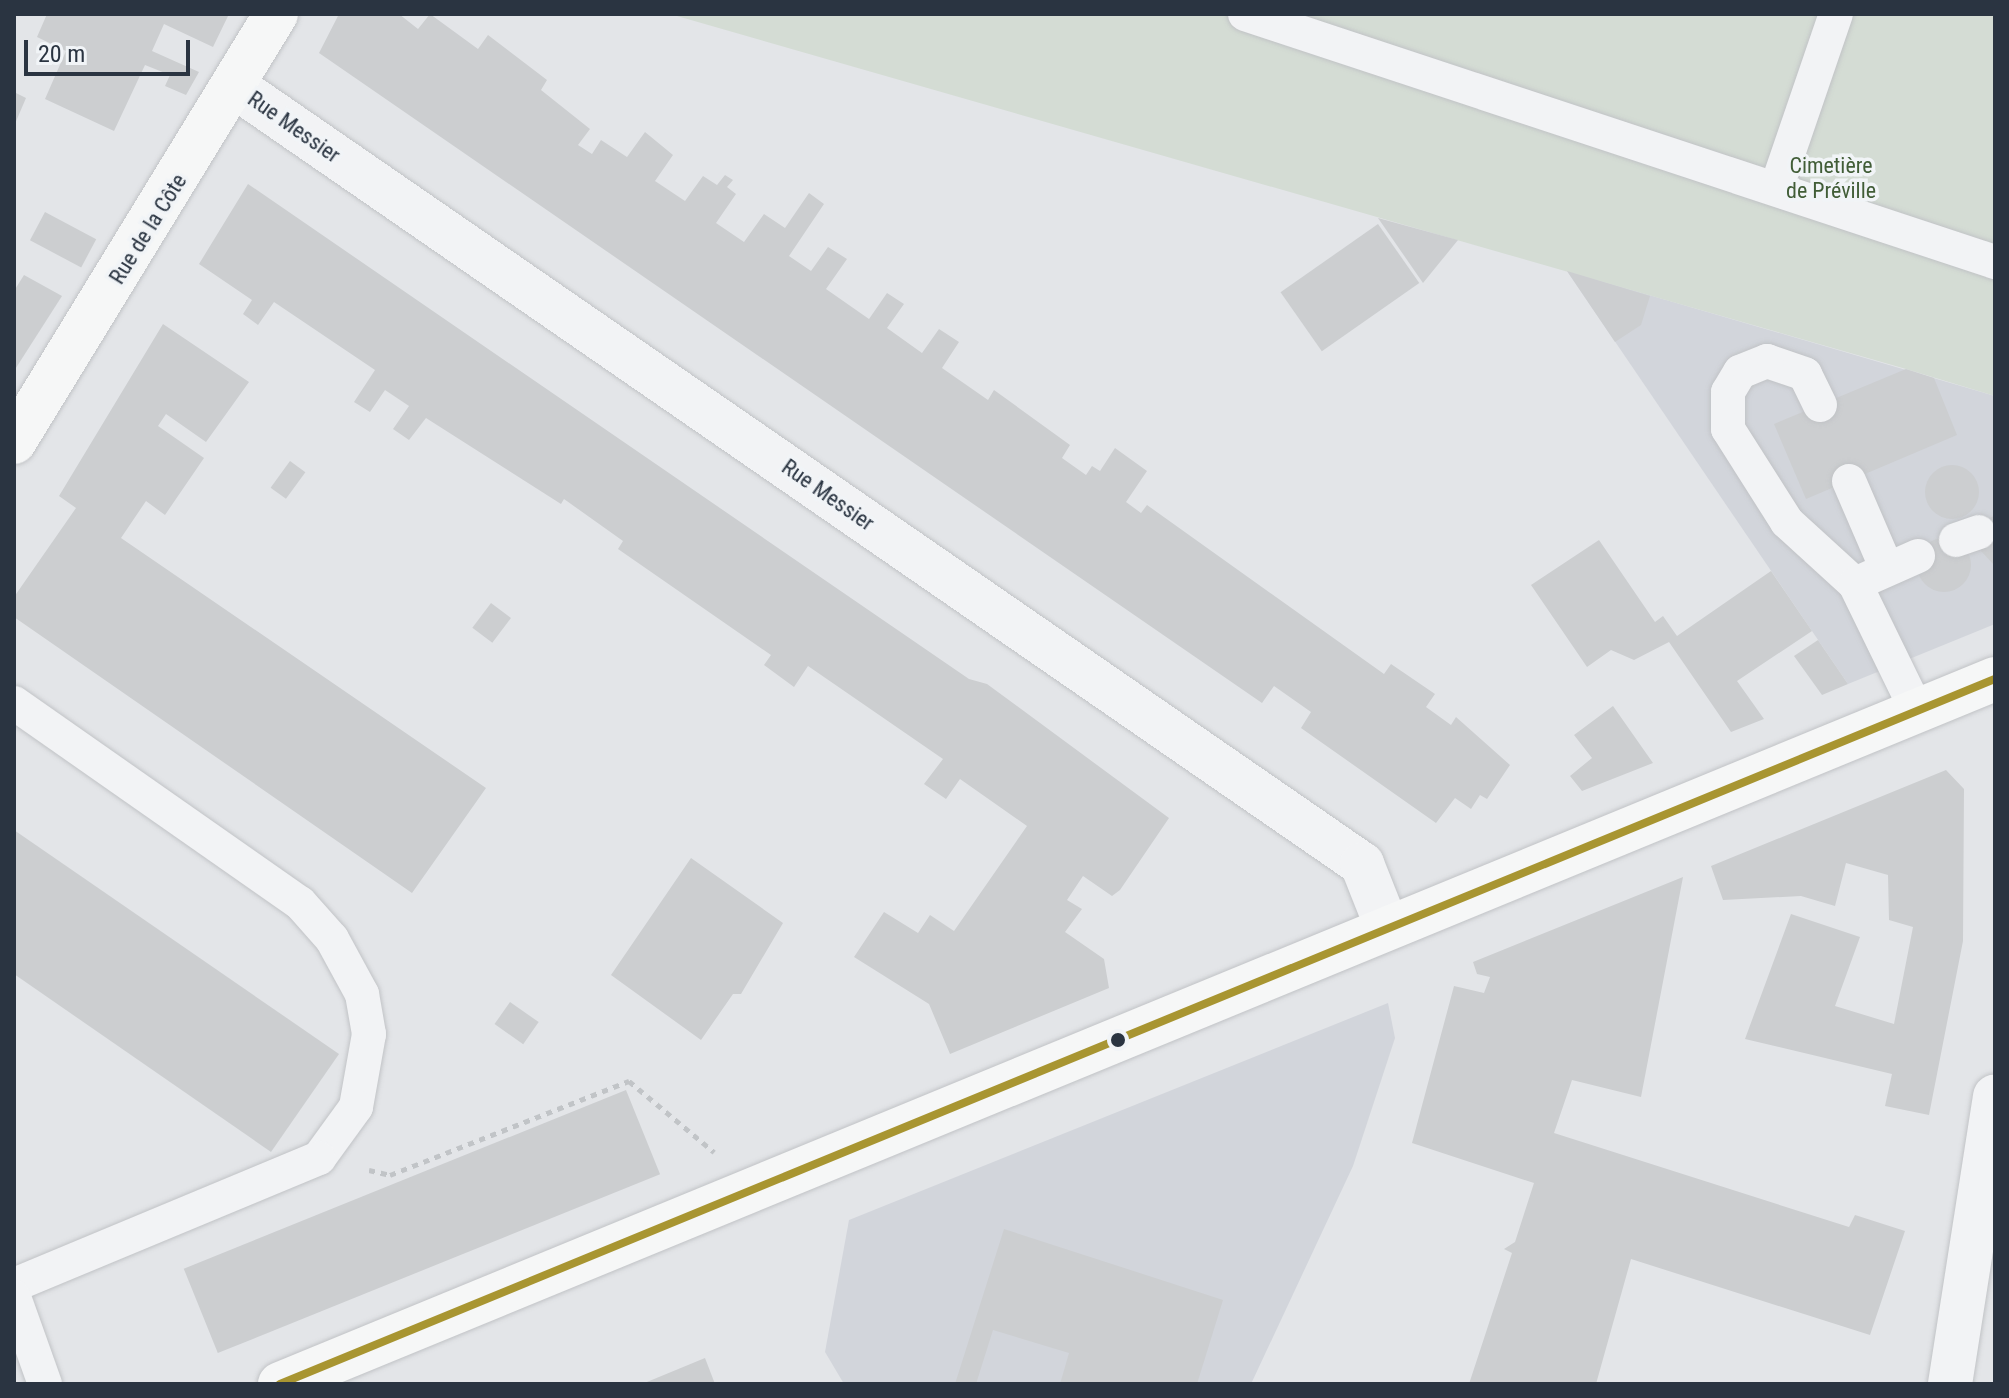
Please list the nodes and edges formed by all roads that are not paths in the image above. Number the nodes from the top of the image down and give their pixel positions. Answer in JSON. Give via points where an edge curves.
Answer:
{"nodes":[{"id":1,"x":276,"y":14,"type":"edge"},
{"id":2,"x":1245,"y":14,"type":"edge"},
{"id":3,"x":1836,"y":14,"type":"edge"},
{"id":4,"x":237,"y":88,"type":"junction"},
{"id":5,"x":1776,"y":189,"type":"junction"},
{"id":6,"x":1995,"y":262,"type":"edge"},
{"id":7,"x":1820,"y":405,"type":"dead end"},
{"id":8,"x":14,"y":442,"type":"edge"},
{"id":9,"x":1849,"y":481,"type":"dead end"},
{"id":10,"x":1918,"y":556,"type":"dead end"},
{"id":11,"x":1886,"y":567,"type":"junction"},
{"id":12,"x":1855,"y":584,"type":"junction"},
{"id":13,"x":1995,"y":679,"type":"edge"},
{"id":14,"x":14,"y":703,"type":"edge"},
{"id":15,"x":1917,"y":711,"type":"junction"},
{"id":16,"x":1387,"y":927,"type":"junction"},
{"id":17,"x":1995,"y":1096,"type":"edge"},
{"id":18,"x":14,"y":1285,"type":"edge"},
{"id":19,"x":14,"y":1297,"type":"edge"},
{"id":20,"x":45,"y":1384,"type":"edge"},
{"id":21,"x":280,"y":1384,"type":"edge"},
{"id":22,"x":1950,"y":1384,"type":"edge"}],
"edges":[{"from":1,"to":4,"type":"street","name":"Rue de la Côte"},
{"from":2,"to":5,"type":"lane"},
{"from":3,"to":5,"type":"lane"},
{"from":4,"to":8,"type":"street","name":"Rue de la Côte"},
{"from":4,"to":16,"type":"street","name":"Rue Messier","via":[[1362,864]]},
{"from":5,"to":6,"type":"lane"},
{"from":7,"to":12,"type":"lane","via":[[1805,374],[1767,361],[1740,372],[1728,392],[1728,429],[1787,522]]},
{"from":9,"to":11,"type":"lane"},
{"from":10,"to":11,"type":"lane"},
{"from":11,"to":12,"type":"lane"},
{"from":12,"to":15,"type":"lane"},
{"from":13,"to":15,"type":"street"},
{"from":14,"to":18,"type":"lane","via":[[274,881],[332,939],[362,994],[369,1034],[356,1107],[319,1158]]},
{"from":15,"to":16,"type":"street"},
{"from":16,"to":21,"type":"street"},
{"from":17,"to":22,"type":"street"},
{"from":19,"to":20,"type":"lane"}]}
